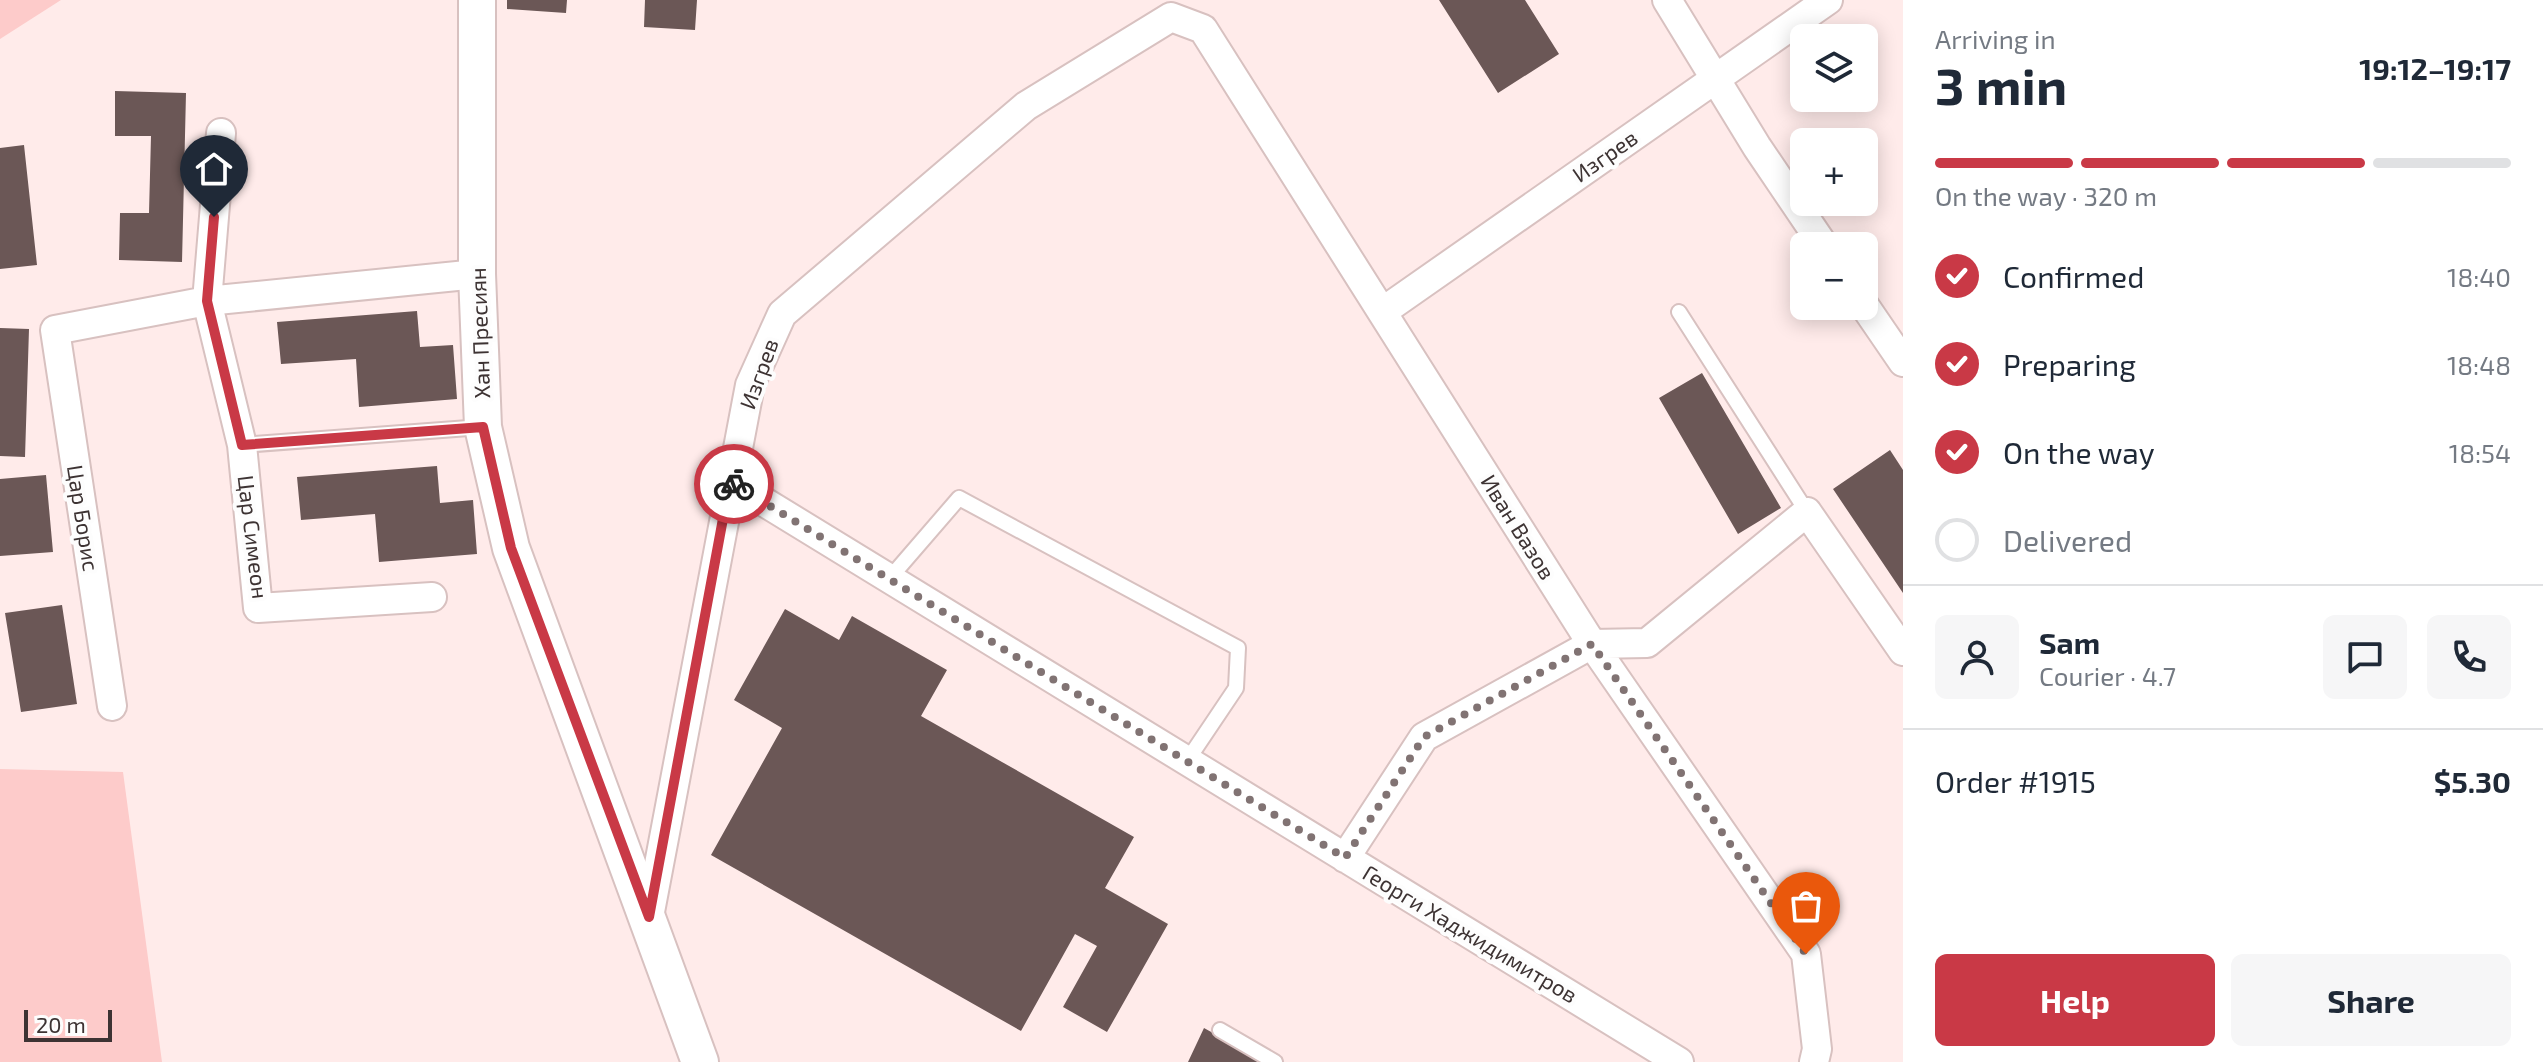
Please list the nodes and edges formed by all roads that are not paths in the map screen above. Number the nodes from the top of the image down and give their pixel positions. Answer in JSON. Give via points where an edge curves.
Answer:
{"nodes":[{"id":1,"x":477,"y":0,"type":"edge"},
{"id":2,"x":1667,"y":0,"type":"edge"},
{"id":3,"x":1828,"y":0,"type":"edge"},
{"id":4,"x":1171,"y":17,"type":"joint"},
{"id":5,"x":1716,"y":78,"type":"junction"},
{"id":6,"x":221,"y":133,"type":"dead end"},
{"id":7,"x":1815,"y":232,"type":"edge"},
{"id":8,"x":477,"y":274,"type":"junction"},
{"id":9,"x":207,"y":301,"type":"junction"},
{"id":10,"x":1382,"y":312,"type":"junction"},
{"id":11,"x":1679,"y":312,"type":"dead end"},
{"id":12,"x":1874,"y":320,"type":"edge"},
{"id":13,"x":1903,"y":362,"type":"edge"},
{"id":14,"x":483,"y":427,"type":"junction"},
{"id":15,"x":242,"y":445,"type":"junction"},
{"id":16,"x":730,"y":481,"type":"junction"},
{"id":17,"x":1807,"y":512,"type":"junction"},
{"id":18,"x":889,"y":579,"type":"junction"},
{"id":19,"x":432,"y":597,"type":"dead end"},
{"id":20,"x":1592,"y":644,"type":"junction"},
{"id":21,"x":1903,"y":651,"type":"edge"},
{"id":22,"x":112,"y":706,"type":"dead end"},
{"id":23,"x":1187,"y":761,"type":"junction"},
{"id":24,"x":1345,"y":858,"type":"junction"},
{"id":25,"x":649,"y":917,"type":"junction"},
{"id":26,"x":1220,"y":1030,"type":"dead end"},
{"id":27,"x":700,"y":1062,"type":"edge"},
{"id":28,"x":1275,"y":1062,"type":"edge"},
{"id":29,"x":1679,"y":1062,"type":"edge"},
{"id":30,"x":1814,"y":1062,"type":"edge"}],
"edges":[{"from":1,"to":8,"type":"street","name":"Хан Пресиян"},
{"from":2,"to":5,"type":"street"},
{"from":3,"to":5,"type":"street","name":"Изгрев"},
{"from":4,"to":10,"type":"street","name":"Иван Вазов","via":[[1203,29]]},
{"from":4,"to":16,"type":"street","name":"Изгрев","via":[[1026,106],[782,314],[750,385]]},
{"from":5,"to":7,"type":"street"},
{"from":5,"to":10,"type":"street","name":"Изгрев"},
{"from":6,"to":9,"type":"street","name":"Цар Симеон"},
{"from":8,"to":9,"type":"street"},
{"from":8,"to":14,"type":"street","name":"Хан Пресиян"},
{"from":9,"to":15,"type":"street","name":"Цар Симеон"},
{"from":9,"to":22,"type":"street","name":"Цар Борис","via":[[55,330]]},
{"from":10,"to":20,"type":"street","name":"Иван Вазов"},
{"from":11,"to":17,"type":"lane"},
{"from":12,"to":13,"type":"street"},
{"from":14,"to":15,"type":"lane"},
{"from":14,"to":25,"type":"street","name":"Хан Пресиян","via":[[511,548]]},
{"from":15,"to":19,"type":"street","name":"Цар Симеон","via":[[258,608]]},
{"from":16,"to":18,"type":"street","name":"Георги Хаджидимитров"},
{"from":16,"to":25,"type":"street","name":"Изгрев"},
{"from":17,"to":20,"type":"street","via":[[1647,643]]},
{"from":17,"to":21,"type":"street"},
{"from":18,"to":23,"type":"street","name":"Георги Хаджидимитров"},
{"from":18,"to":23,"type":"lane","via":[[959,498],[1238,648],[1236,688]]},
{"from":20,"to":24,"type":"street","via":[[1424,737]]},
{"from":20,"to":30,"type":"street","name":"Иван Вазов","via":[[1806,954]]},
{"from":23,"to":24,"type":"street","name":"Георги Хаджидимитров"},
{"from":24,"to":29,"type":"street","name":"Георги Хаджидимитров"},
{"from":25,"to":27,"type":"street","name":"Хан Пресиян"},
{"from":26,"to":28,"type":"lane"}]}
